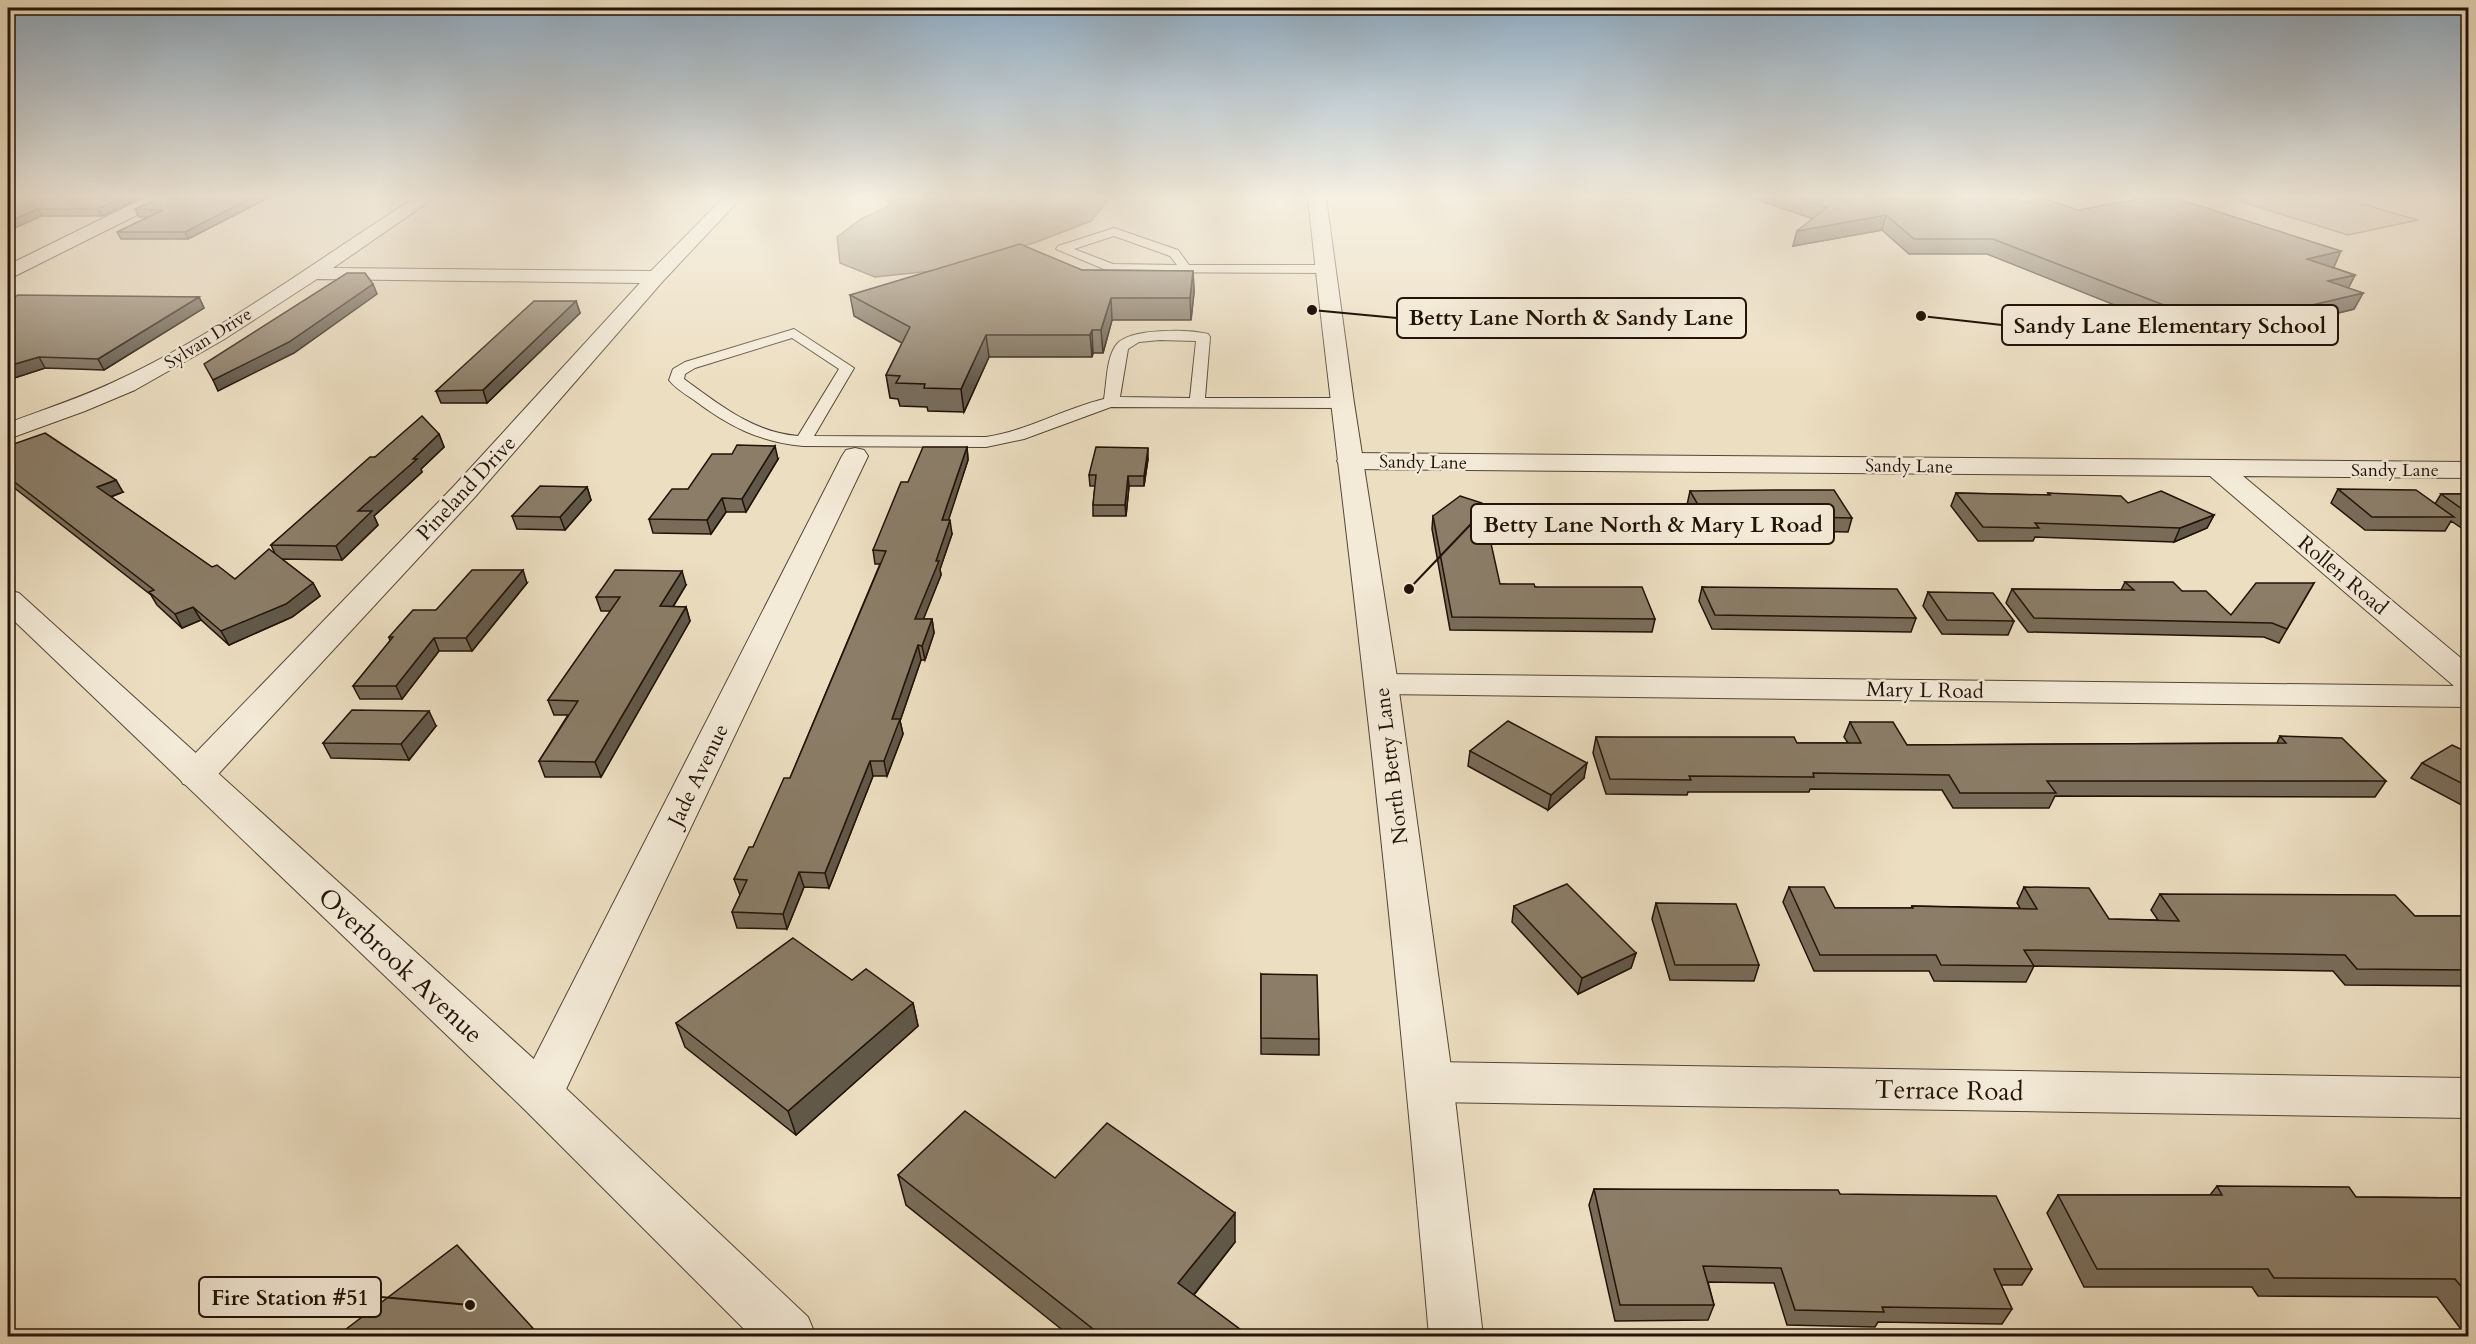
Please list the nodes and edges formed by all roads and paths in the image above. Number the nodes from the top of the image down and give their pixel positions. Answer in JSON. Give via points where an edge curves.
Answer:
{"nodes":[{"id":1,"x":31,"y":261,"type":"edge"},
{"id":2,"x":328,"y":261,"type":"edge"},
{"id":3,"x":671,"y":261,"type":"edge"},
{"id":4,"x":1092,"y":261,"type":"edge"},
{"id":5,"x":1182,"y":261,"type":"edge"},
{"id":6,"x":1326,"y":261,"type":"edge"},
{"id":7,"x":1183,"y":268,"type":"junction"},
{"id":8,"x":1327,"y":269,"type":"junction"},
{"id":9,"x":8,"y":272,"type":"edge"},
{"id":10,"x":308,"y":274,"type":"junction"},
{"id":11,"x":656,"y":276,"type":"junction"},
{"id":12,"x":1112,"y":402,"type":"junction"},
{"id":13,"x":1197,"y":403,"type":"junction"},
{"id":14,"x":1342,"y":403,"type":"junction"},
{"id":15,"x":8,"y":431,"type":"edge"},
{"id":16,"x":803,"y":441,"type":"junction"},
{"id":17,"x":855,"y":456,"type":"dead end"},
{"id":18,"x":1350,"y":461,"type":"junction"},
{"id":19,"x":2218,"y":469,"type":"junction"},
{"id":20,"x":2469,"y":470,"type":"edge"},
{"id":21,"x":8,"y":599,"type":"edge"},
{"id":22,"x":2469,"y":681,"type":"edge"},
{"id":23,"x":1381,"y":684,"type":"junction"},
{"id":24,"x":2469,"y":697,"type":"edge"},
{"id":25,"x":196,"y":775,"type":"junction"},
{"id":26,"x":1430,"y":1082,"type":"junction"},
{"id":27,"x":540,"y":1094,"type":"junction"},
{"id":28,"x":2469,"y":1098,"type":"edge"},
{"id":29,"x":789,"y":1336,"type":"edge"},
{"id":30,"x":1456,"y":1336,"type":"edge"}],
"edges":[{"from":1,"to":9,"type":"street"},
{"from":2,"to":10,"type":"street","name":"Sylvan Drive"},
{"from":3,"to":11,"type":"street","name":"Pineland Drive"},
{"from":4,"to":7,"type":"lane","via":[[1111,268]]},
{"from":5,"to":7,"type":"lane"},
{"from":6,"to":8,"type":"street","name":"North Betty Lane"},
{"from":7,"to":8,"type":"lane"},
{"from":8,"to":14,"type":"street","name":"North Betty Lane"},
{"from":10,"to":11,"type":"street"},
{"from":10,"to":15,"type":"street","name":"Sylvan Drive","via":[[141,378]]},
{"from":11,"to":25,"type":"street","name":"Pineland Drive","via":[[464,492]]},
{"from":12,"to":13,"type":"lane"},
{"from":12,"to":13,"type":"lane","via":[[1122,347],[1131,340],[1203,337]]},
{"from":12,"to":16,"type":"lane","via":[[1091,406],[1002,440]]},
{"from":13,"to":14,"type":"lane"},
{"from":14,"to":18,"type":"street","name":"North Betty Lane"},
{"from":16,"to":16,"type":"lane","via":[[780,441],[747,430],[676,380],[678,372],[794,333],[847,368]]},
{"from":17,"to":27,"type":"street","name":"Jade Avenue"},
{"from":18,"to":19,"type":"street","name":"Sandy Lane"},
{"from":18,"to":23,"type":"street","name":"North Betty Lane"},
{"from":19,"to":20,"type":"street","name":"Sandy Lane"},
{"from":19,"to":22,"type":"street","name":"Rollen Road"},
{"from":21,"to":25,"type":"street","name":"Overbrook Avenue"},
{"from":23,"to":24,"type":"street","name":"Mary L Road"},
{"from":23,"to":26,"type":"street","name":"North Betty Lane"},
{"from":25,"to":27,"type":"street","name":"Overbrook Avenue"},
{"from":26,"to":28,"type":"street","name":"Terrace Road"},
{"from":26,"to":30,"type":"street","name":"North Betty Lane"},
{"from":27,"to":29,"type":"street","name":"Overbrook Avenue"}]}
